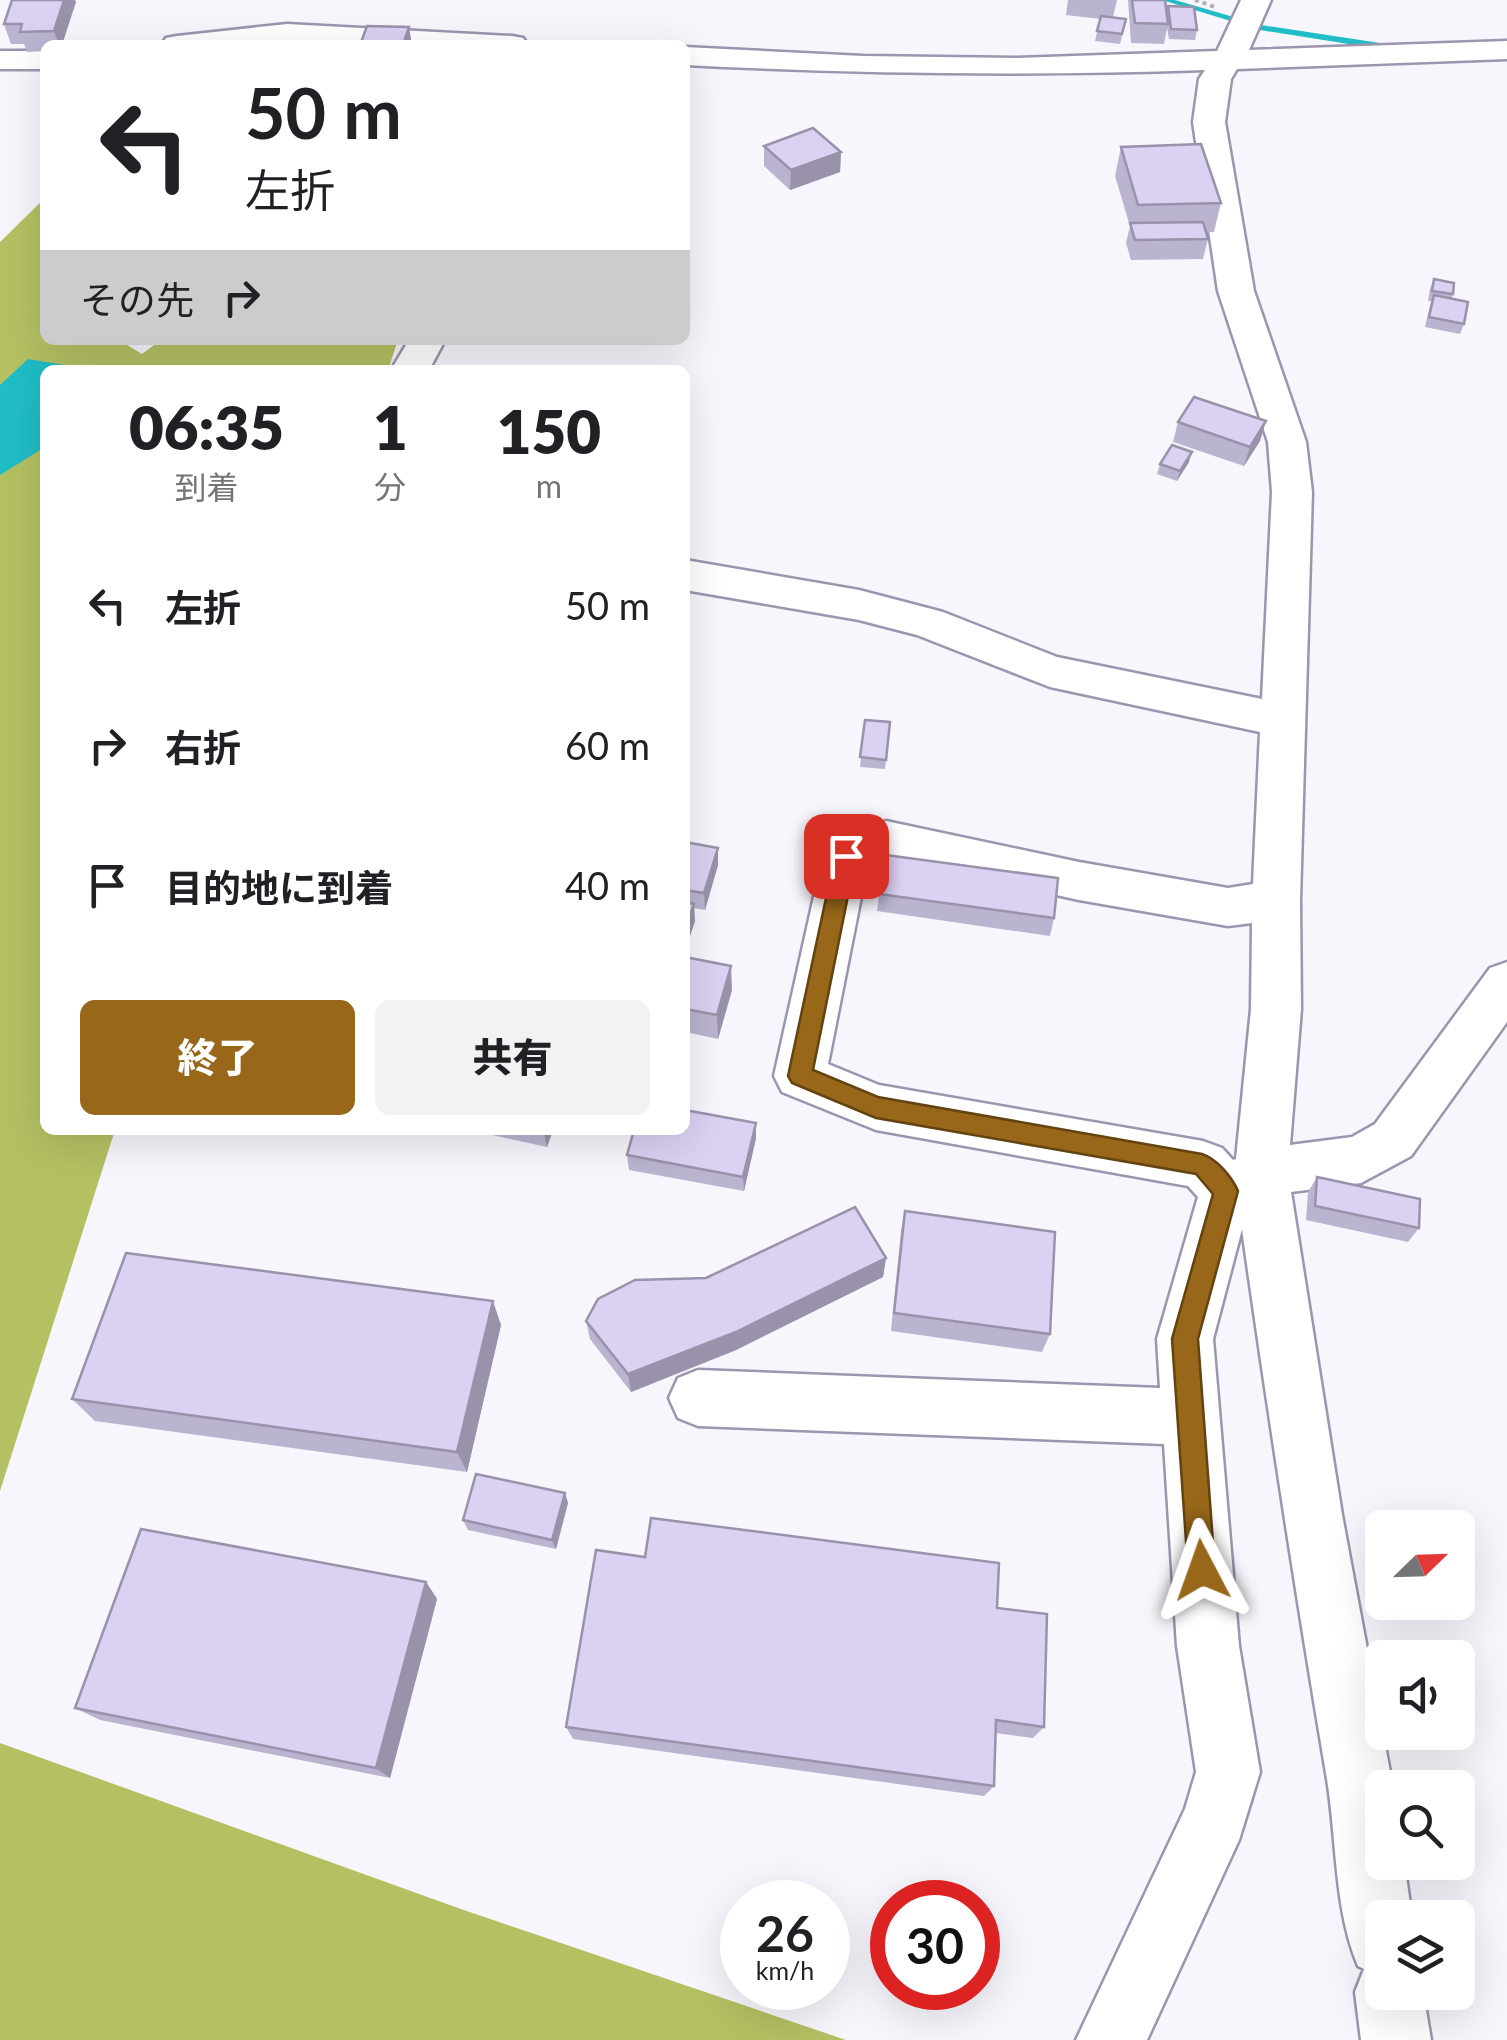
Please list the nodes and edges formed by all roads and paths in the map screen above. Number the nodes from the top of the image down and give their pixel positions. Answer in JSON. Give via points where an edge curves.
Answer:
{"nodes":[{"id":1,"x":1256,"y":0,"type":"edge"},
{"id":2,"x":190,"y":40,"type":"edge"},
{"id":3,"x":439,"y":40,"type":"edge"},
{"id":4,"x":1507,"y":50,"type":"edge"},
{"id":5,"x":690,"y":56,"type":"edge"},
{"id":6,"x":1228,"y":58,"type":"junction"},
{"id":7,"x":0,"y":60,"type":"edge"},
{"id":8,"x":40,"y":60,"type":"edge"},
{"id":9,"x":690,"y":576,"type":"edge"},
{"id":10,"x":1286,"y":722,"type":"junction"},
{"id":11,"x":1276,"y":900,"type":"junction"},
{"id":12,"x":1507,"y":983,"type":"edge"},
{"id":13,"x":1244,"y":1182,"type":"junction"},
{"id":14,"x":698,"y":1398,"type":"dead end"},
{"id":15,"x":1189,"y":1418,"type":"junction"},
{"id":16,"x":1376,"y":1900,"type":"edge"},
{"id":17,"x":1392,"y":2010,"type":"edge"},
{"id":18,"x":1111,"y":2040,"type":"edge"},
{"id":19,"x":1396,"y":2040,"type":"edge"}],
"edges":[{"from":1,"to":6,"type":"street"},
{"from":2,"to":3,"type":"street","via":[[232,25]]},
{"from":4,"to":6,"type":"street"},
{"from":5,"to":6,"type":"street","via":[[1017,67]]},
{"from":6,"to":10,"type":"street","via":[[1215,79],[1209,122],[1236,291],[1287,442],[1292,492]]},
{"from":7,"to":8,"type":"street"},
{"from":9,"to":10,"type":"street","via":[[860,604],[1050,671]]},
{"from":10,"to":11,"type":"street"},
{"from":11,"to":13,"type":"street","via":[[1276,1009]]},
{"from":11,"to":13,"type":"street","via":[[1228,907],[886,839],[846,856],[800,1076],[876,1107],[1202,1165]]},
{"from":12,"to":13,"type":"street","via":[[1394,1140],[1361,1159]]},
{"from":13,"to":15,"type":"street","via":[[1185,1339]]},
{"from":13,"to":16,"type":"street","via":[[1312,1514]]},
{"from":14,"to":15,"type":"street"},
{"from":15,"to":18,"type":"street","via":[[1208,1646],[1228,1772],[1216,1817]]},
{"from":17,"to":19,"type":"street"}]}
